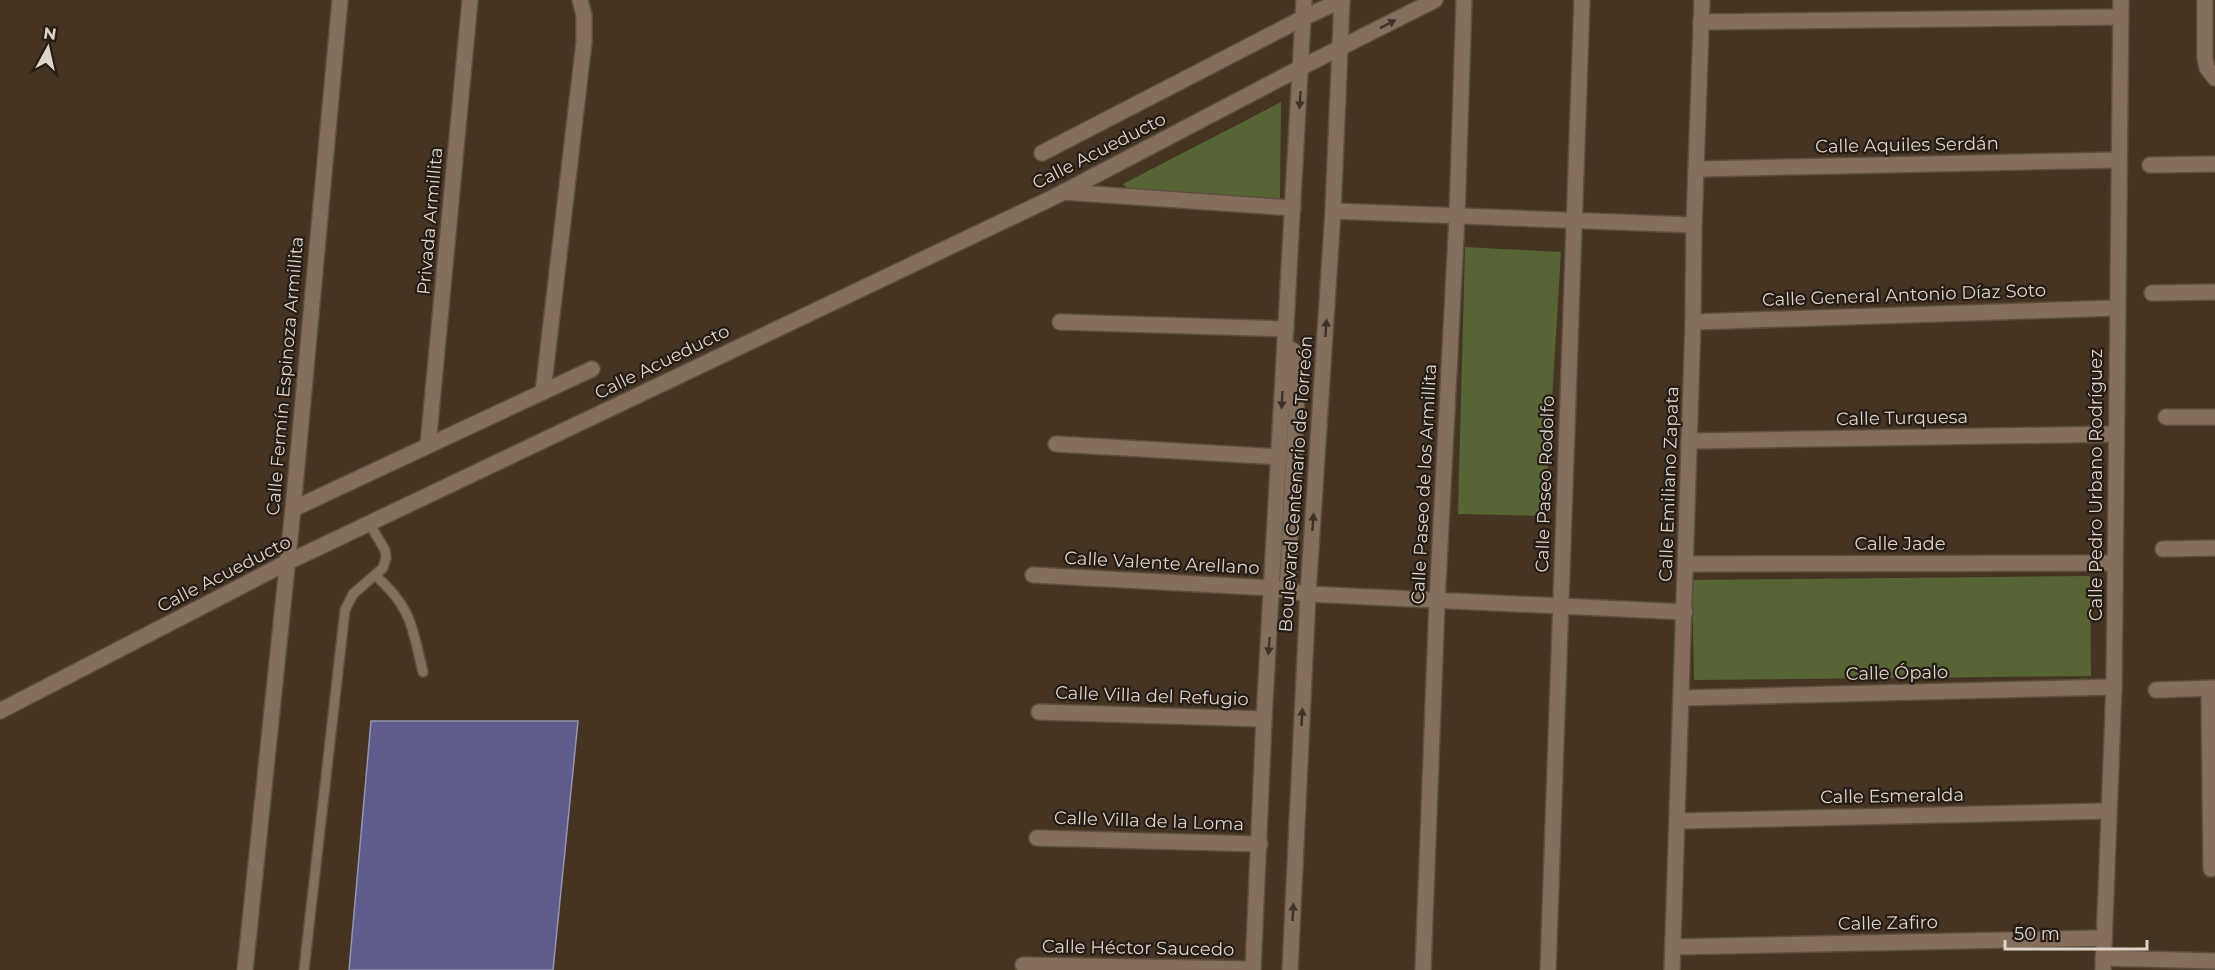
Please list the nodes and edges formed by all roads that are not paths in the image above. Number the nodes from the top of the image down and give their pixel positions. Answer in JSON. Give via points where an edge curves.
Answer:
{"nodes":[{"id":1,"x":340,"y":0,"type":"edge"},
{"id":2,"x":470,"y":0,"type":"edge"},
{"id":3,"x":580,"y":0,"type":"edge"},
{"id":4,"x":1304,"y":0,"type":"edge"},
{"id":5,"x":1342,"y":0,"type":"edge"},
{"id":6,"x":1435,"y":0,"type":"edge"},
{"id":7,"x":1464,"y":0,"type":"edge"},
{"id":8,"x":1582,"y":0,"type":"edge"},
{"id":9,"x":1702,"y":0,"type":"edge"},
{"id":10,"x":2121,"y":0,"type":"edge"},
{"id":11,"x":2205,"y":0,"type":"edge"},
{"id":12,"x":2120,"y":17,"type":"junction"},
{"id":13,"x":1303,"y":18,"type":"junction"},
{"id":14,"x":1701,"y":22,"type":"junction"},
{"id":15,"x":1341,"y":48,"type":"junction"},
{"id":16,"x":1302,"y":67,"type":"junction"},
{"id":17,"x":2215,"y":78,"type":"edge"},
{"id":18,"x":1042,"y":153,"type":"dead end"},
{"id":19,"x":2118,"y":160,"type":"junction"},
{"id":20,"x":2215,"y":164,"type":"edge"},
{"id":21,"x":2150,"y":165,"type":"dead end"},
{"id":22,"x":1696,"y":169,"type":"junction"},
{"id":23,"x":1063,"y":192,"type":"junction"},
{"id":24,"x":1293,"y":208,"type":"junction"},
{"id":25,"x":1333,"y":211,"type":"junction"},
{"id":26,"x":1457,"y":216,"type":"junction"},
{"id":27,"x":1574,"y":220,"type":"junction"},
{"id":28,"x":1694,"y":225,"type":"junction"},
{"id":29,"x":2215,"y":292,"type":"edge"},
{"id":30,"x":2152,"y":293,"type":"dead end"},
{"id":31,"x":2116,"y":308,"type":"junction"},
{"id":32,"x":1060,"y":322,"type":"dead end"},
{"id":33,"x":1693,"y":322,"type":"junction"},
{"id":34,"x":1286,"y":329,"type":"junction"},
{"id":35,"x":1285,"y":346,"type":"junction"},
{"id":36,"x":592,"y":369,"type":"dead end"},
{"id":37,"x":543,"y":392,"type":"junction"},
{"id":38,"x":2166,"y":417,"type":"dead end"},
{"id":39,"x":2215,"y":417,"type":"edge"},
{"id":40,"x":2116,"y":434,"type":"junction"},
{"id":41,"x":1689,"y":441,"type":"junction"},
{"id":42,"x":1056,"y":444,"type":"dead end"},
{"id":43,"x":428,"y":446,"type":"junction"},
{"id":44,"x":1280,"y":457,"type":"junction"},
{"id":45,"x":293,"y":508,"type":"junction"},
{"id":46,"x":369,"y":524,"type":"junction"},
{"id":47,"x":2215,"y":548,"type":"edge"},
{"id":48,"x":2163,"y":549,"type":"dead end"},
{"id":49,"x":286,"y":563,"type":"junction"},
{"id":50,"x":2115,"y":563,"type":"junction"},
{"id":51,"x":1686,"y":564,"type":"junction"},
{"id":52,"x":1033,"y":575,"type":"dead end"},
{"id":53,"x":376,"y":576,"type":"junction"},
{"id":54,"x":1280,"y":589,"type":"junction"},
{"id":55,"x":1308,"y":594,"type":"junction"},
{"id":56,"x":1437,"y":602,"type":"junction"},
{"id":57,"x":1561,"y":608,"type":"junction"},
{"id":58,"x":1685,"y":612,"type":"junction"},
{"id":59,"x":423,"y":672,"type":"dead end"},
{"id":60,"x":2114,"y":687,"type":"junction"},
{"id":61,"x":2212,"y":688,"type":"edge"},
{"id":62,"x":2156,"y":690,"type":"dead end"},
{"id":63,"x":1682,"y":698,"type":"junction"},
{"id":64,"x":0,"y":711,"type":"edge"},
{"id":65,"x":1039,"y":712,"type":"dead end"},
{"id":66,"x":1264,"y":719,"type":"junction"},
{"id":67,"x":2108,"y":811,"type":"junction"},
{"id":68,"x":1678,"y":821,"type":"junction"},
{"id":69,"x":1037,"y":838,"type":"dead end"},
{"id":70,"x":1260,"y":844,"type":"junction"},
{"id":71,"x":2211,"y":869,"type":"dead end"},
{"id":72,"x":2104,"y":938,"type":"junction"},
{"id":73,"x":1673,"y":947,"type":"junction"},
{"id":74,"x":2215,"y":961,"type":"edge"},
{"id":75,"x":2103,"y":964,"type":"edge"},
{"id":76,"x":1023,"y":965,"type":"dead end"},
{"id":77,"x":2185,"y":965,"type":"edge"},
{"id":78,"x":245,"y":970,"type":"edge"},
{"id":79,"x":304,"y":970,"type":"edge"},
{"id":80,"x":1253,"y":970,"type":"edge"},
{"id":81,"x":1290,"y":970,"type":"edge"},
{"id":82,"x":1423,"y":970,"type":"edge"},
{"id":83,"x":1548,"y":970,"type":"edge"},
{"id":84,"x":1672,"y":970,"type":"edge"}],
"edges":[{"from":1,"to":45,"type":"street","name":"Calle Fermín Espinoza Armillita"},
{"from":2,"to":43,"type":"street","name":"Privada Armillita"},
{"from":3,"to":37,"type":"street","via":[[584,42]]},
{"from":4,"to":13,"type":"street","name":"Boulevard Centenario de Torreón"},
{"from":5,"to":13,"type":"street","name":"Calle Acueducto"},
{"from":5,"to":15,"type":"street","name":"Boulevard Centenario de Torreón"},
{"from":15,"to":6,"type":"street","name":"Calle Acueducto","one_way":true},
{"from":7,"to":26,"type":"street","name":"Calle Paseo de los Armillita"},
{"from":8,"to":27,"type":"street","name":"Calle Paseo Rodolfo"},
{"from":9,"to":14,"type":"street","name":"Calle Emiliano Zapata"},
{"from":10,"to":12,"type":"street","name":"Calle Pedro Urbano Rodríguez"},
{"from":11,"to":17,"type":"street","via":[[2205,58]]},
{"from":12,"to":14,"type":"street"},
{"from":12,"to":19,"type":"street","name":"Calle Pedro Urbano Rodríguez"},
{"from":13,"to":16,"type":"street","name":"Boulevard Centenario de Torreón"},
{"from":13,"to":18,"type":"street","name":"Calle Acueducto"},
{"from":14,"to":22,"type":"street","name":"Calle Emiliano Zapata"},
{"from":15,"to":16,"type":"street","name":"Calle Acueducto"},
{"from":15,"to":25,"type":"street","name":"Boulevard Centenario de Torreón"},
{"from":16,"to":23,"type":"street","name":"Calle Acueducto"},
{"from":16,"to":24,"type":"street","name":"Boulevard Centenario de Torreón","one_way":true},
{"from":19,"to":22,"type":"street","name":"Calle Aquiles Serdán"},
{"from":19,"to":31,"type":"street","name":"Calle Pedro Urbano Rodríguez"},
{"from":20,"to":21,"type":"street"},
{"from":22,"to":28,"type":"street","name":"Calle Emiliano Zapata"},
{"from":23,"to":24,"type":"street"},
{"from":23,"to":46,"type":"street","name":"Calle Acueducto"},
{"from":24,"to":34,"type":"street","name":"Boulevard Centenario de Torreón"},
{"from":25,"to":26,"type":"street"},
{"from":55,"to":25,"type":"street","name":"Boulevard Centenario de Torreón","one_way":true},
{"from":26,"to":27,"type":"street"},
{"from":26,"to":56,"type":"street","name":"Calle Paseo de los Armillita"},
{"from":27,"to":28,"type":"street"},
{"from":27,"to":57,"type":"street","name":"Calle Paseo Rodolfo"},
{"from":28,"to":33,"type":"street","name":"Calle Emiliano Zapata"},
{"from":29,"to":30,"type":"street"},
{"from":31,"to":33,"type":"street","name":"Calle General Antonio Díaz Soto"},
{"from":31,"to":40,"type":"street","name":"Calle Pedro Urbano Rodríguez"},
{"from":32,"to":34,"type":"street"},
{"from":33,"to":41,"type":"street","name":"Calle Emiliano Zapata"},
{"from":34,"to":35,"type":"street","name":"Boulevard Centenario de Torreón"},
{"from":35,"to":44,"type":"street","name":"Boulevard Centenario de Torreón","one_way":true},
{"from":35,"to":54,"type":"street","via":[[1299,354]]},
{"from":36,"to":37,"type":"street","name":"Calle Acueducto"},
{"from":37,"to":43,"type":"street","name":"Calle Acueducto"},
{"from":38,"to":39,"type":"street"},
{"from":40,"to":41,"type":"street","name":"Calle Turquesa"},
{"from":40,"to":50,"type":"street","name":"Calle Pedro Urbano Rodríguez"},
{"from":41,"to":51,"type":"street","name":"Calle Emiliano Zapata"},
{"from":42,"to":44,"type":"street"},
{"from":43,"to":45,"type":"street","name":"Calle Acueducto"},
{"from":44,"to":54,"type":"street","name":"Boulevard Centenario de Torreón"},
{"from":45,"to":49,"type":"street","name":"Calle Fermín Espinoza Armillita"},
{"from":46,"to":49,"type":"street","name":"Calle Acueducto"},
{"from":46,"to":53,"type":"lane","via":[[386,558]]},
{"from":47,"to":48,"type":"street"},
{"from":49,"to":64,"type":"street","name":"Calle Acueducto"},
{"from":49,"to":78,"type":"street","name":"Calle Fermín Espinoza Armillita"},
{"from":50,"to":51,"type":"street","name":"Calle Jade"},
{"from":50,"to":60,"type":"street","name":"Calle Pedro Urbano Rodríguez"},
{"from":51,"to":58,"type":"street","name":"Calle Emiliano Zapata"},
{"from":52,"to":54,"type":"street","name":"Calle Valente Arellano"},
{"from":53,"to":59,"type":"lane","via":[[396,595],[407,613]]},
{"from":53,"to":79,"type":"lane","via":[[353,594],[345,610]]},
{"from":54,"to":55,"type":"street","name":"Calle Valente Arellano"},
{"from":54,"to":66,"type":"street","name":"Boulevard Centenario de Torreón","one_way":true},
{"from":55,"to":56,"type":"street","name":"Calle Valente Arellano"},
{"from":81,"to":55,"type":"street","name":"Boulevard Centenario de Torreón","one_way":true},
{"from":56,"to":57,"type":"street","name":"Calle Valente Arellano"},
{"from":56,"to":82,"type":"street","name":"Calle Paseo de los Armillita"},
{"from":57,"to":58,"type":"street","name":"Calle Valente Arellano"},
{"from":57,"to":83,"type":"street","name":"Calle Paseo Rodolfo"},
{"from":58,"to":63,"type":"street","name":"Calle Emiliano Zapata"},
{"from":60,"to":63,"type":"street","name":"Calle Ópalo"},
{"from":60,"to":67,"type":"street","name":"Calle Pedro Urbano Rodríguez"},
{"from":61,"to":62,"type":"street"},
{"from":61,"to":71,"type":"street"},
{"from":63,"to":68,"type":"street","name":"Calle Emiliano Zapata"},
{"from":65,"to":66,"type":"street","name":"Calle Villa del Refugio"},
{"from":66,"to":70,"type":"street","name":"Boulevard Centenario de Torreón"},
{"from":67,"to":68,"type":"street","name":"Calle Esmeralda"},
{"from":67,"to":72,"type":"street","name":"Calle Pedro Urbano Rodríguez"},
{"from":68,"to":73,"type":"street","name":"Calle Emiliano Zapata"},
{"from":69,"to":70,"type":"street","name":"Calle Villa de la Loma"},
{"from":70,"to":80,"type":"street","name":"Boulevard Centenario de Torreón"},
{"from":72,"to":73,"type":"street","name":"Calle Zafiro"},
{"from":72,"to":75,"type":"street","name":"Calle Pedro Urbano Rodríguez"},
{"from":73,"to":84,"type":"street","name":"Calle Emiliano Zapata"},
{"from":74,"to":77,"type":"street"},
{"from":75,"to":77,"type":"street"},
{"from":76,"to":80,"type":"street","name":"Calle Héctor Saucedo"}]}
